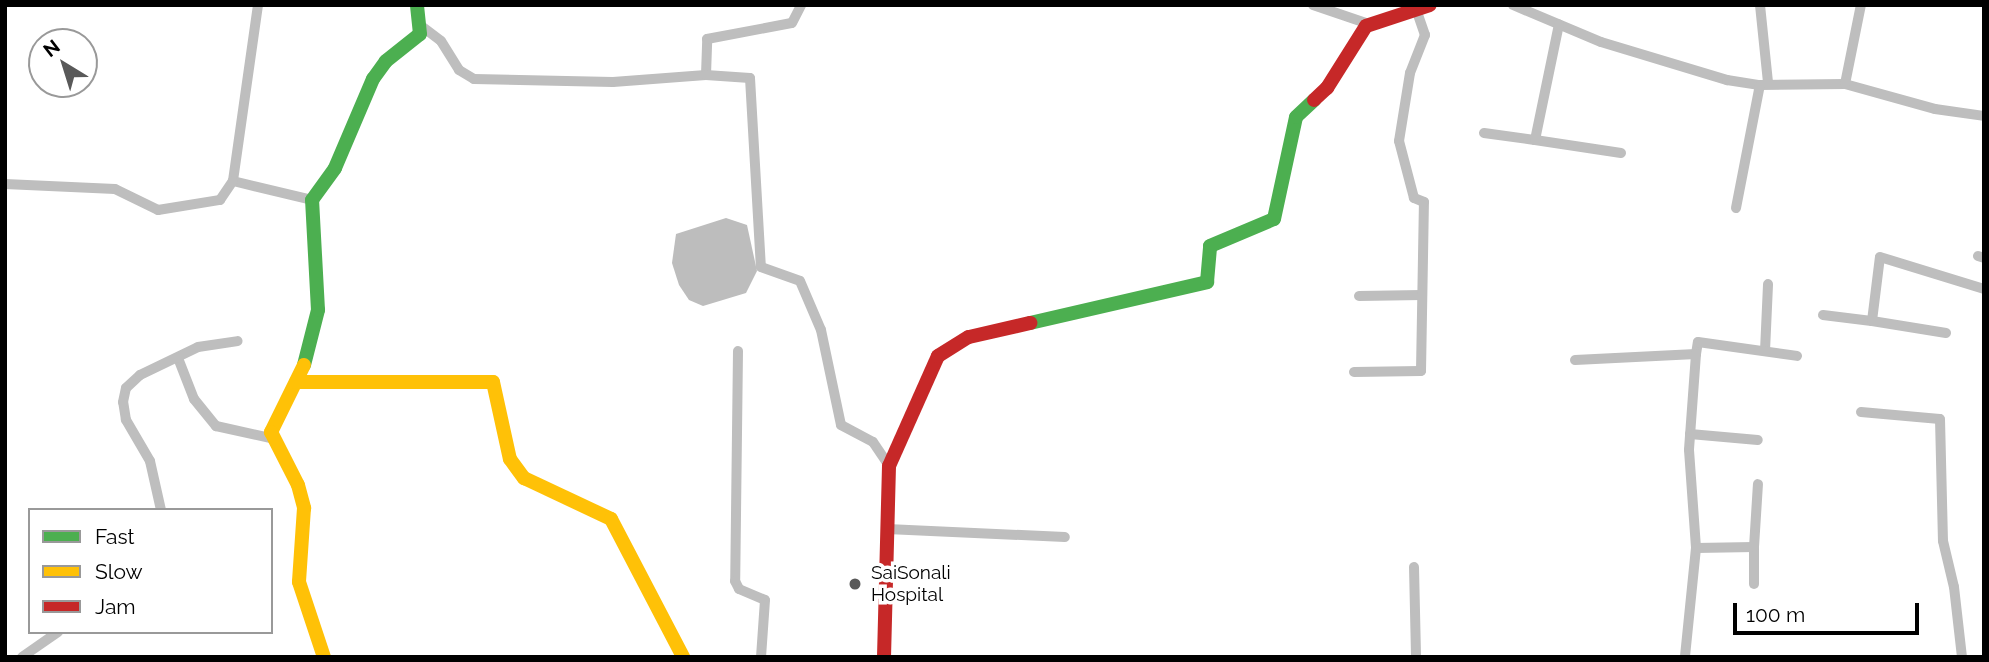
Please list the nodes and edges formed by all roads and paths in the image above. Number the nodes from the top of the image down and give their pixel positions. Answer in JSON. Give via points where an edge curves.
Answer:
{"nodes":[{"id":1,"x":258,"y":5,"type":"edge"},
{"id":2,"x":417,"y":5,"type":"edge"},
{"id":3,"x":801,"y":5,"type":"edge"},
{"id":4,"x":1313,"y":5,"type":"edge"},
{"id":5,"x":1513,"y":5,"type":"edge"},
{"id":6,"x":1760,"y":5,"type":"edge"},
{"id":7,"x":1861,"y":5,"type":"edge"},
{"id":8,"x":1424,"y":8,"type":"edge"},
{"id":9,"x":420,"y":24,"type":"junction"},
{"id":10,"x":1368,"y":24,"type":"junction"},
{"id":11,"x":1559,"y":24,"type":"junction"},
{"id":12,"x":706,"y":75,"type":"junction"},
{"id":13,"x":1764,"y":84,"type":"junction"},
{"id":14,"x":1845,"y":84,"type":"junction"},
{"id":15,"x":1984,"y":116,"type":"edge"},
{"id":16,"x":1484,"y":133,"type":"dead end"},
{"id":17,"x":1535,"y":140,"type":"junction"},
{"id":18,"x":1621,"y":153,"type":"dead end"},
{"id":19,"x":233,"y":181,"type":"junction"},
{"id":20,"x":5,"y":184,"type":"edge"},
{"id":21,"x":312,"y":200,"type":"junction"},
{"id":22,"x":1736,"y":208,"type":"dead end"},
{"id":23,"x":1768,"y":284,"type":"dead end"},
{"id":24,"x":1984,"y":289,"type":"edge"},
{"id":25,"x":1422,"y":295,"type":"junction"},
{"id":26,"x":1359,"y":296,"type":"dead end"},
{"id":27,"x":1823,"y":315,"type":"dead end"},
{"id":28,"x":1872,"y":321,"type":"junction"},
{"id":29,"x":1946,"y":333,"type":"dead end"},
{"id":30,"x":238,"y":341,"type":"dead end"},
{"id":31,"x":738,"y":351,"type":"dead end"},
{"id":32,"x":1765,"y":351,"type":"junction"},
{"id":33,"x":1696,"y":354,"type":"junction"},
{"id":34,"x":1797,"y":356,"type":"dead end"},
{"id":35,"x":178,"y":358,"type":"junction"},
{"id":36,"x":1575,"y":360,"type":"dead end"},
{"id":37,"x":1354,"y":372,"type":"dead end"},
{"id":38,"x":296,"y":382,"type":"junction"},
{"id":39,"x":1861,"y":412,"type":"dead end"},
{"id":40,"x":1690,"y":434,"type":"junction"},
{"id":41,"x":270,"y":438,"type":"junction"},
{"id":42,"x":1758,"y":440,"type":"dead end"},
{"id":43,"x":889,"y":466,"type":"junction"},
{"id":44,"x":1758,"y":484,"type":"dead end"},
{"id":45,"x":160,"y":508,"type":"edge"},
{"id":46,"x":887,"y":529,"type":"junction"},
{"id":47,"x":1065,"y":537,"type":"dead end"},
{"id":48,"x":1754,"y":547,"type":"junction"},
{"id":49,"x":1696,"y":548,"type":"junction"},
{"id":50,"x":1414,"y":566,"type":"dead end"},
{"id":51,"x":1755,"y":584,"type":"dead end"},
{"id":52,"x":55,"y":634,"type":"edge"},
{"id":53,"x":22,"y":657,"type":"edge"},
{"id":54,"x":324,"y":657,"type":"edge"},
{"id":55,"x":684,"y":657,"type":"edge"},
{"id":56,"x":761,"y":657,"type":"edge"},
{"id":57,"x":884,"y":657,"type":"edge"},
{"id":58,"x":1416,"y":657,"type":"edge"},
{"id":59,"x":1685,"y":657,"type":"edge"},
{"id":60,"x":1962,"y":657,"type":"edge"}],
"edges":[{"from":1,"to":19,"type":"street"},
{"from":2,"to":9,"type":"street"},
{"from":3,"to":12,"type":"street","via":[[792,23],[707,38]]},
{"from":4,"to":10,"type":"street"},
{"from":5,"to":11,"type":"street"},
{"from":6,"to":13,"type":"street"},
{"from":7,"to":14,"type":"street"},
{"from":8,"to":10,"type":"street"},
{"from":8,"to":25,"type":"street","via":[[1424,35],[1410,73],[1399,141],[1414,198],[1424,202]]},
{"from":9,"to":12,"type":"street","via":[[441,41],[459,70],[474,79],[613,82]]},
{"from":9,"to":21,"type":"street","via":[[414,41],[386,61],[373,79],[335,168]]},
{"from":10,"to":43,"type":"street","via":[[1327,88],[1296,117],[1274,219],[1210,246],[1207,282],[957,340],[930,369],[911,425]]},
{"from":11,"to":13,"type":"street","via":[[1666,62]]},
{"from":11,"to":17,"type":"street"},
{"from":12,"to":43,"type":"street","via":[[750,78],[761,267],[800,281],[821,330],[841,425],[873,442]]},
{"from":13,"to":14,"type":"street"},
{"from":13,"to":22,"type":"street"},
{"from":14,"to":15,"type":"street","via":[[1935,109]]},
{"from":16,"to":17,"type":"street"},
{"from":17,"to":18,"type":"street"},
{"from":19,"to":20,"type":"street","via":[[220,200],[158,210],[115,189]]},
{"from":19,"to":21,"type":"street"},
{"from":21,"to":38,"type":"street","via":[[318,310]]},
{"from":23,"to":32,"type":"street"},
{"from":24,"to":28,"type":"street","via":[[1880,257]]},
{"from":25,"to":26,"type":"street"},
{"from":25,"to":37,"type":"street","via":[[1421,372]]},
{"from":27,"to":28,"type":"street"},
{"from":28,"to":29,"type":"street"},
{"from":30,"to":35,"type":"street","via":[[198,346]]},
{"from":31,"to":56,"type":"street","via":[[735,581],[739,589],[765,600]]},
{"from":32,"to":33,"type":"street","via":[[1698,342]]},
{"from":32,"to":34,"type":"street"},
{"from":33,"to":36,"type":"street"},
{"from":33,"to":40,"type":"street"},
{"from":35,"to":41,"type":"street","via":[[194,399],[216,426]]},
{"from":35,"to":45,"type":"street","via":[[140,374],[127,388],[123,402],[127,420],[150,461]]},
{"from":38,"to":41,"type":"street"},
{"from":38,"to":55,"type":"street","via":[[493,382],[509,460],[524,478],[611,519]]},
{"from":39,"to":60,"type":"street","via":[[1940,419],[1943,541]]},
{"from":40,"to":42,"type":"street"},
{"from":40,"to":49,"type":"street"},
{"from":41,"to":54,"type":"street","via":[[298,485],[304,508],[299,582]]},
{"from":43,"to":46,"type":"street"},
{"from":44,"to":48,"type":"street"},
{"from":46,"to":47,"type":"street"},
{"from":46,"to":57,"type":"street"},
{"from":48,"to":49,"type":"street"},
{"from":48,"to":51,"type":"street"},
{"from":49,"to":59,"type":"street"},
{"from":50,"to":58,"type":"street"},
{"from":52,"to":53,"type":"street"}]}
